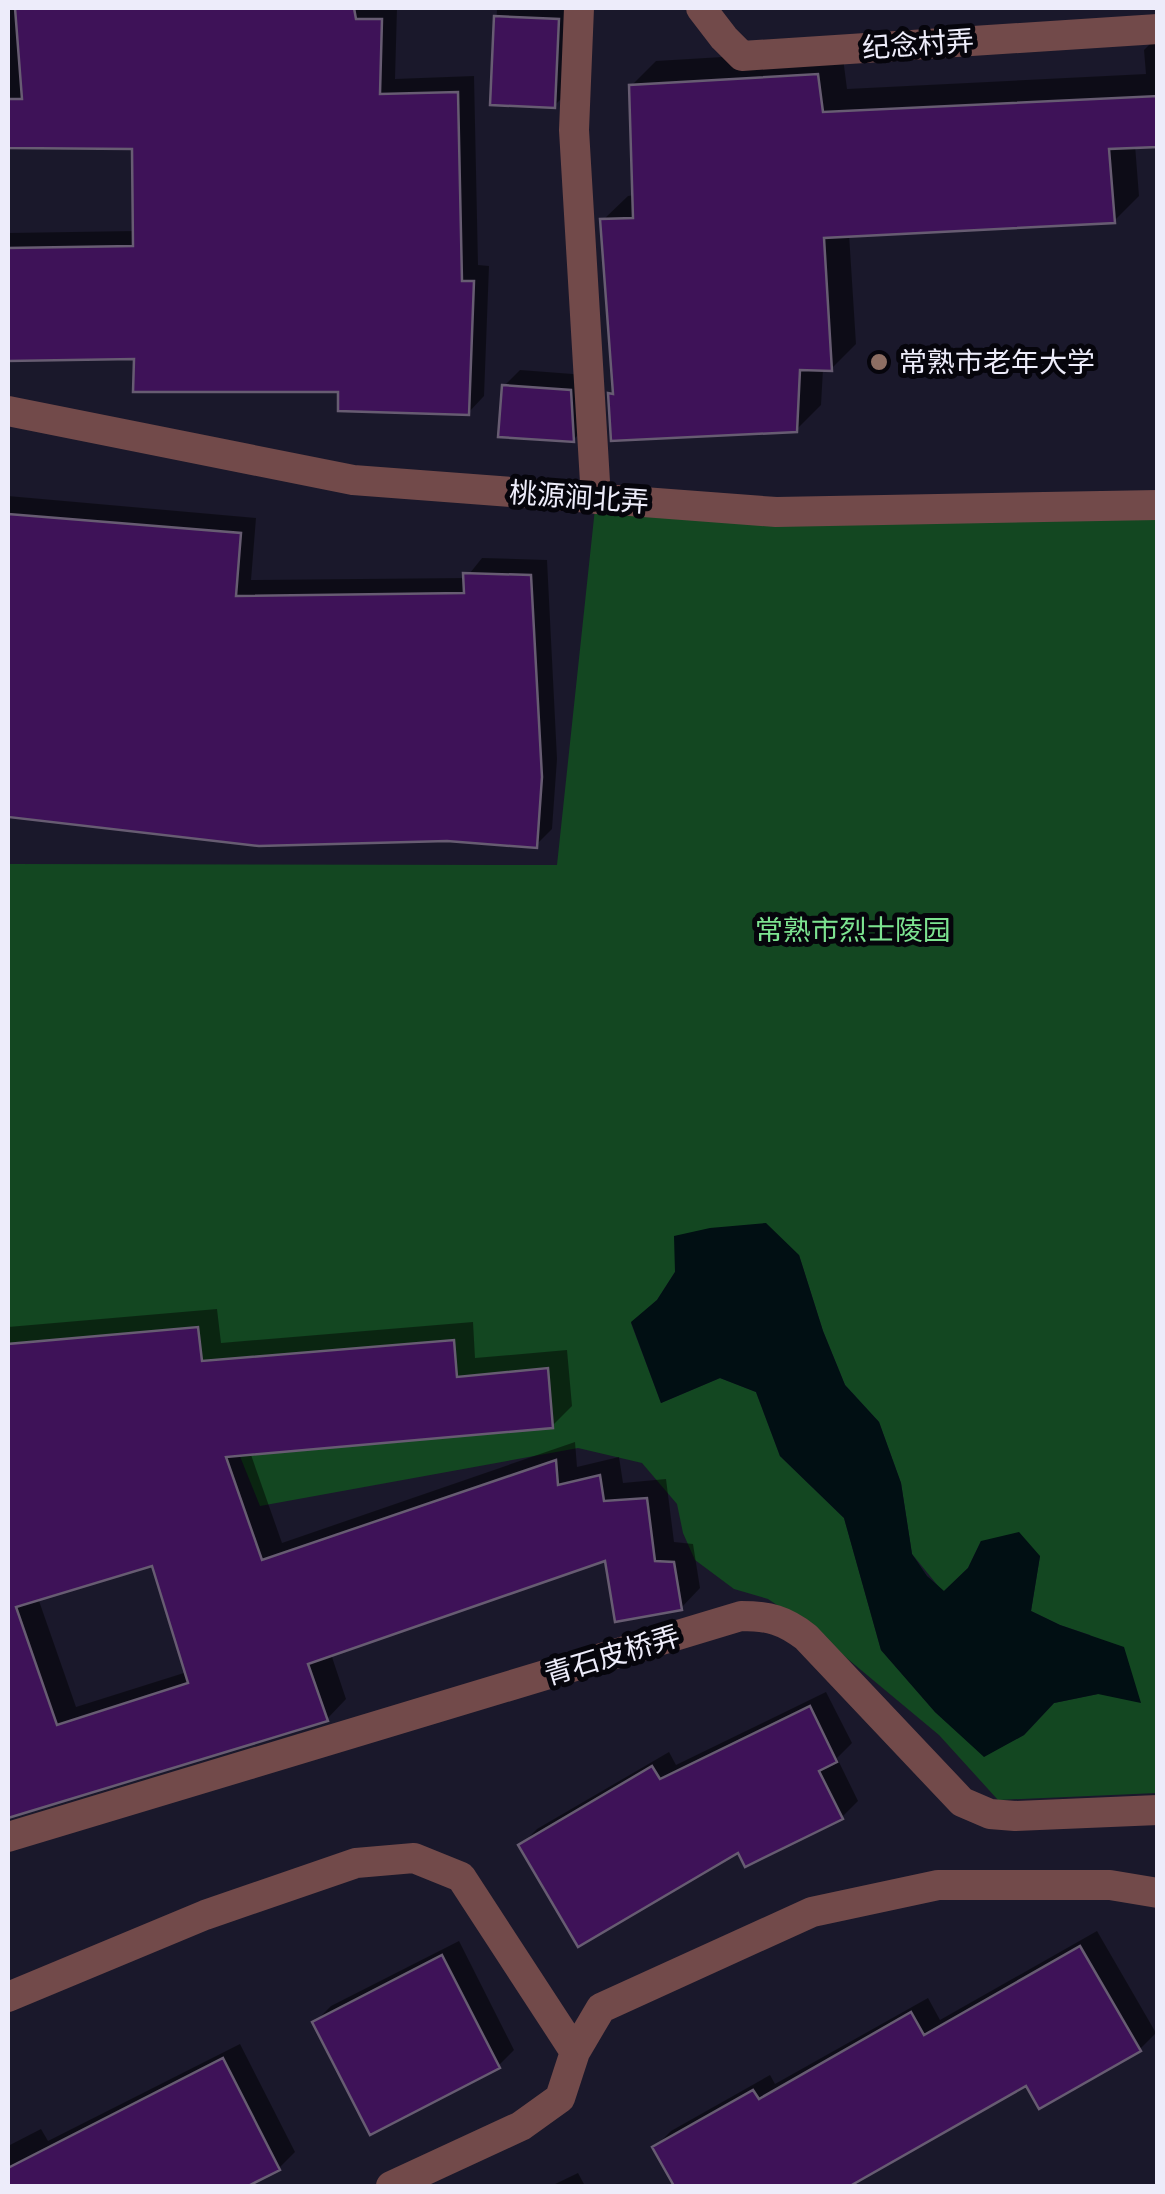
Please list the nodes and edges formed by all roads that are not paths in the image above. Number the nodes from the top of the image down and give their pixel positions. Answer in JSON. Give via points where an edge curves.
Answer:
{"nodes":[{"id":1,"x":579,"y":8,"type":"edge"},
{"id":2,"x":701,"y":8,"type":"edge"},
{"id":3,"x":1158,"y":29,"type":"edge"},
{"id":4,"x":8,"y":411,"type":"edge"},
{"id":5,"x":596,"y":499,"type":"junction"},
{"id":6,"x":1158,"y":505,"type":"edge"},
{"id":7,"x":1158,"y":1810,"type":"edge"},
{"id":8,"x":8,"y":1837,"type":"edge"},
{"id":9,"x":1158,"y":1893,"type":"edge"},
{"id":10,"x":8,"y":1996,"type":"edge"},
{"id":11,"x":575,"y":2052,"type":"junction"},
{"id":12,"x":391,"y":2186,"type":"edge"}],
"edges":[{"from":1,"to":5,"type":"lane","via":[[574,130]]},
{"from":2,"to":3,"type":"lane","name":"纪念村弄","via":[[742,56]]},
{"from":4,"to":5,"type":"lane","name":"桃源涧北弄","via":[[353,480]]},
{"from":5,"to":6,"type":"lane","name":"桃源涧北弄","via":[[776,512]]},
{"from":7,"to":8,"type":"lane","name":"青石皮桥弄","via":[[1015,1816],[962,1802],[806,1637],[785,1621],[741,1616]]},
{"from":9,"to":11,"type":"lane","via":[[1110,1885],[938,1885],[812,1912],[601,2008]]},
{"from":10,"to":11,"type":"lane","via":[[356,1863],[414,1858],[461,1877]]},
{"from":11,"to":12,"type":"lane","via":[[560,2098],[521,2126]]}]}
